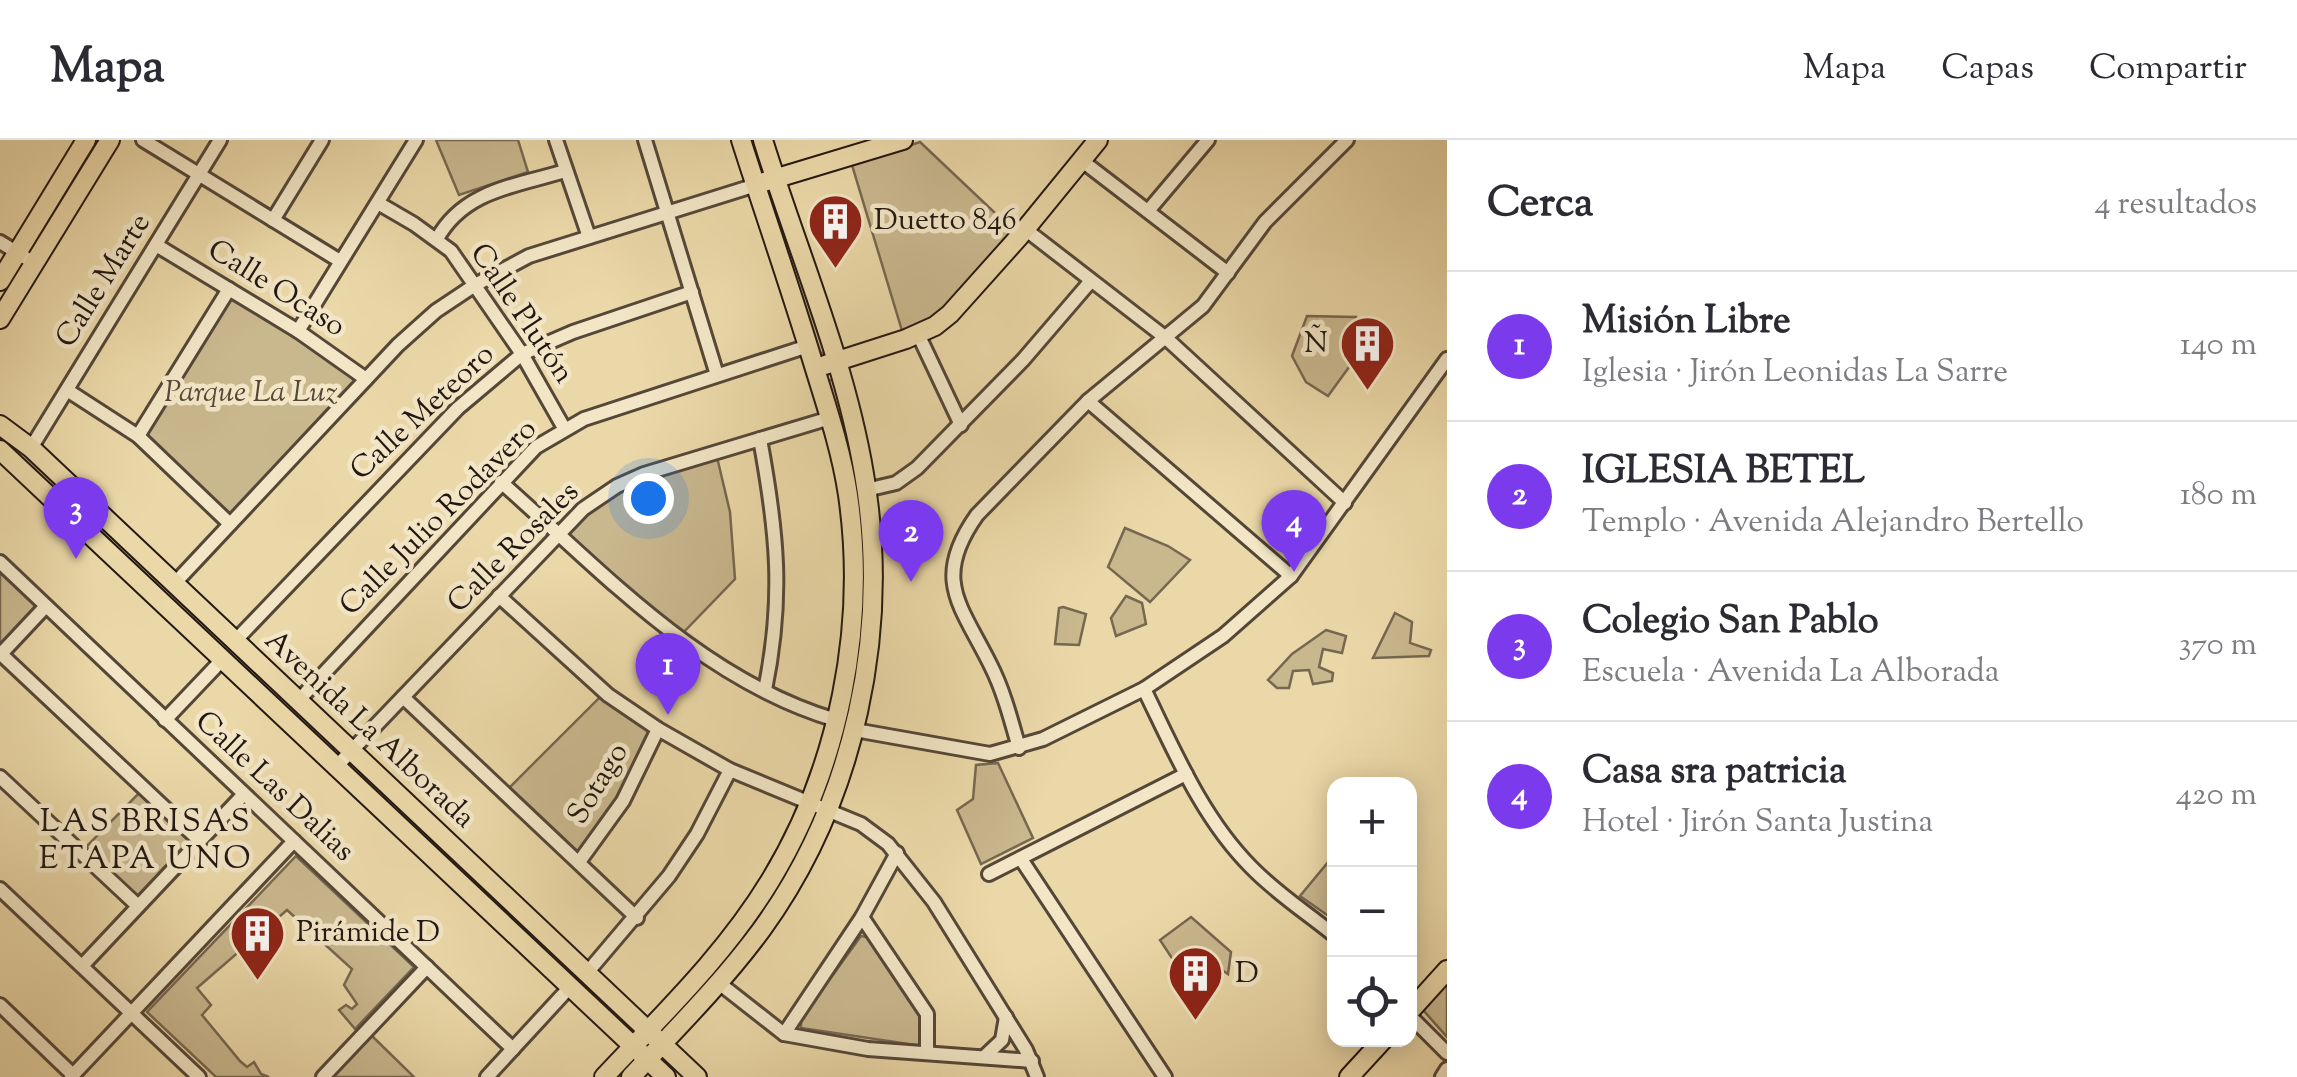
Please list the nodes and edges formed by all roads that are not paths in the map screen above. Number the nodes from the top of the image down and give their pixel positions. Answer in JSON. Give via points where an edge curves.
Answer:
{"nodes":[{"id":1,"x":86,"y":140,"type":"edge"},
{"id":2,"x":110,"y":140,"type":"edge"},
{"id":3,"x":143,"y":140,"type":"edge"},
{"id":4,"x":220,"y":140,"type":"edge"},
{"id":5,"x":322,"y":140,"type":"edge"},
{"id":6,"x":416,"y":140,"type":"edge"},
{"id":7,"x":556,"y":140,"type":"edge"},
{"id":8,"x":645,"y":140,"type":"edge"},
{"id":9,"x":741,"y":140,"type":"edge"},
{"id":10,"x":763,"y":140,"type":"edge"},
{"id":11,"x":902,"y":140,"type":"edge"},
{"id":12,"x":1098,"y":140,"type":"edge"},
{"id":13,"x":1208,"y":140,"type":"edge"},
{"id":14,"x":1347,"y":140,"type":"edge"},
{"id":15,"x":1085,"y":164,"type":"junction"},
{"id":16,"x":566,"y":171,"type":"junction"},
{"id":17,"x":199,"y":174,"type":"junction"},
{"id":18,"x":775,"y":179,"type":"junction"},
{"id":19,"x":756,"y":185,"type":"junction"},
{"id":20,"x":378,"y":204,"type":"junction"},
{"id":21,"x":1148,"y":211,"type":"junction"},
{"id":22,"x":668,"y":214,"type":"junction"},
{"id":23,"x":273,"y":220,"type":"junction"},
{"id":24,"x":1025,"y":229,"type":"junction"},
{"id":25,"x":589,"y":237,"type":"junction"},
{"id":26,"x":437,"y":239,"type":"junction"},
{"id":27,"x":0,"y":242,"type":"edge"},
{"id":28,"x":156,"y":245,"type":"junction"},
{"id":29,"x":17,"y":253,"type":"junction"},
{"id":30,"x":340,"y":261,"type":"junction"},
{"id":31,"x":34,"y":264,"type":"junction"},
{"id":32,"x":1228,"y":273,"type":"junction"},
{"id":33,"x":0,"y":281,"type":"edge"},
{"id":34,"x":1090,"y":282,"type":"junction"},
{"id":35,"x":475,"y":284,"type":"junction"},
{"id":36,"x":229,"y":288,"type":"junction"},
{"id":37,"x":692,"y":292,"type":"junction"},
{"id":38,"x":0,"y":318,"type":"edge"},
{"id":39,"x":298,"y":331,"type":"junction"},
{"id":40,"x":918,"y":334,"type":"junction"},
{"id":41,"x":1166,"y":338,"type":"junction"},
{"id":42,"x":808,"y":346,"type":"junction"},
{"id":43,"x":522,"y":354,"type":"junction"},
{"id":44,"x":1447,"y":359,"type":"edge"},
{"id":45,"x":836,"y":362,"type":"junction"},
{"id":46,"x":815,"y":368,"type":"junction"},
{"id":47,"x":717,"y":375,"type":"junction"},
{"id":48,"x":366,"y":379,"type":"junction"},
{"id":49,"x":67,"y":390,"type":"junction"},
{"id":50,"x":1088,"y":401,"type":"junction"},
{"id":51,"x":830,"y":418,"type":"junction"},
{"id":52,"x":961,"y":425,"type":"junction"},
{"id":53,"x":0,"y":426,"type":"edge"},
{"id":54,"x":564,"y":428,"type":"junction"},
{"id":55,"x":138,"y":436,"type":"junction"},
{"id":56,"x":760,"y":439,"type":"junction"},
{"id":57,"x":31,"y":448,"type":"junction"},
{"id":58,"x":0,"y":450,"type":"edge"},
{"id":59,"x":501,"y":482,"type":"junction"},
{"id":60,"x":866,"y":490,"type":"junction"},
{"id":61,"x":1346,"y":503,"type":"junction"},
{"id":62,"x":230,"y":524,"type":"junction"},
{"id":63,"x":558,"y":532,"type":"junction"},
{"id":64,"x":0,"y":562,"type":"edge"},
{"id":65,"x":1291,"y":576,"type":"junction"},
{"id":66,"x":174,"y":584,"type":"junction"},
{"id":67,"x":499,"y":596,"type":"junction"},
{"id":68,"x":45,"y":607,"type":"junction"},
{"id":69,"x":235,"y":641,"type":"junction"},
{"id":70,"x":1,"y":655,"type":"edge"},
{"id":71,"x":222,"y":660,"type":"junction"},
{"id":72,"x":771,"y":660,"type":"junction"},
{"id":73,"x":738,"y":675,"type":"junction"},
{"id":74,"x":1144,"y":689,"type":"junction"},
{"id":75,"x":765,"y":690,"type":"junction"},
{"id":76,"x":403,"y":697,"type":"junction"},
{"id":77,"x":298,"y":701,"type":"junction"},
{"id":78,"x":166,"y":720,"type":"junction"},
{"id":79,"x":836,"y":720,"type":"junction"},
{"id":80,"x":658,"y":729,"type":"junction"},
{"id":81,"x":854,"y":730,"type":"junction"},
{"id":82,"x":1018,"y":748,"type":"junction"},
{"id":83,"x":351,"y":751,"type":"junction"},
{"id":84,"x":335,"y":768,"type":"junction"},
{"id":85,"x":730,"y":770,"type":"junction"},
{"id":86,"x":1186,"y":774,"type":"junction"},
{"id":87,"x":0,"y":776,"type":"edge"},
{"id":88,"x":244,"y":794,"type":"junction"},
{"id":89,"x":819,"y":806,"type":"junction"},
{"id":90,"x":200,"y":840,"type":"junction"},
{"id":91,"x":294,"y":841,"type":"junction"},
{"id":92,"x":898,"y":853,"type":"junction"},
{"id":93,"x":1021,"y":859,"type":"junction"},
{"id":94,"x":578,"y":862,"type":"junction"},
{"id":95,"x":989,"y":874,"type":"dead end"},
{"id":96,"x":0,"y":888,"type":"edge"},
{"id":97,"x":138,"y":906,"type":"junction"},
{"id":98,"x":862,"y":917,"type":"junction"},
{"id":99,"x":636,"y":918,"type":"junction"},
{"id":100,"x":1327,"y":929,"type":"edge"},
{"id":101,"x":82,"y":966,"type":"junction"},
{"id":102,"x":427,"y":967,"type":"junction"},
{"id":103,"x":1447,"y":970,"type":"edge"},
{"id":104,"x":586,"y":974,"type":"junction"},
{"id":105,"x":718,"y":983,"type":"junction"},
{"id":106,"x":569,"y":988,"type":"junction"},
{"id":107,"x":1417,"y":1001,"type":"edge"},
{"id":108,"x":0,"y":1006,"type":"edge"},
{"id":109,"x":131,"y":1013,"type":"junction"},
{"id":110,"x":1417,"y":1013,"type":"edge"},
{"id":111,"x":1006,"y":1017,"type":"junction"},
{"id":112,"x":784,"y":1034,"type":"junction"},
{"id":113,"x":654,"y":1038,"type":"junction"},
{"id":114,"x":633,"y":1046,"type":"junction"},
{"id":115,"x":1377,"y":1047,"type":"edge"},
{"id":116,"x":514,"y":1048,"type":"junction"},
{"id":117,"x":926,"y":1052,"type":"junction"},
{"id":118,"x":1447,"y":1053,"type":"edge"},
{"id":119,"x":985,"y":1056,"type":"junction"},
{"id":120,"x":647,"y":1060,"type":"junction"},
{"id":121,"x":1032,"y":1061,"type":"junction"},
{"id":122,"x":1447,"y":1068,"type":"edge"},
{"id":123,"x":72,"y":1076,"type":"edge"},
{"id":124,"x":200,"y":1077,"type":"edge"},
{"id":125,"x":323,"y":1077,"type":"edge"},
{"id":126,"x":487,"y":1077,"type":"edge"},
{"id":127,"x":604,"y":1077,"type":"edge"},
{"id":128,"x":631,"y":1077,"type":"edge"},
{"id":129,"x":666,"y":1077,"type":"edge"},
{"id":130,"x":698,"y":1077,"type":"edge"},
{"id":131,"x":1036,"y":1077,"type":"edge"},
{"id":132,"x":1166,"y":1077,"type":"edge"},
{"id":133,"x":1349,"y":1077,"type":"edge"},
{"id":134,"x":1442,"y":1077,"type":"edge"}],
"edges":[{"from":1,"to":29,"type":"main road"},
{"from":2,"to":31,"type":"main road"},
{"from":3,"to":17,"type":"street"},
{"from":4,"to":17,"type":"street","name":"Calle Marte"},
{"from":5,"to":23,"type":"street"},
{"from":6,"to":20,"type":"street"},
{"from":7,"to":16,"type":"street"},
{"from":8,"to":22,"type":"street"},
{"from":9,"to":19,"type":"main road"},
{"from":10,"to":18,"type":"main road"},
{"from":11,"to":18,"type":"main road"},
{"from":12,"to":15,"type":"main road"},
{"from":13,"to":21,"type":"street"},
{"from":14,"to":32,"type":"street","via":[[1264,222]]},
{"from":15,"to":21,"type":"street"},
{"from":15,"to":24,"type":"main road"},
{"from":16,"to":25,"type":"street"},
{"from":16,"to":26,"type":"street","via":[[474,199]]},
{"from":17,"to":23,"type":"street"},
{"from":17,"to":28,"type":"street","name":"Calle Marte"},
{"from":18,"to":19,"type":"main road"},
{"from":18,"to":45,"type":"main road"},
{"from":19,"to":22,"type":"street"},
{"from":19,"to":42,"type":"main road"},
{"from":20,"to":26,"type":"street","name":"Calle Plutón"},
{"from":20,"to":30,"type":"street"},
{"from":21,"to":32,"type":"street"},
{"from":22,"to":25,"type":"street"},
{"from":22,"to":37,"type":"street"},
{"from":23,"to":30,"type":"street"},
{"from":24,"to":34,"type":"street"},
{"from":24,"to":40,"type":"main road","via":[[963,302]]},
{"from":25,"to":35,"type":"street"},
{"from":26,"to":35,"type":"street","name":"Calle Plutón"},
{"from":27,"to":29,"type":"street"},
{"from":28,"to":36,"type":"street","name":"Calle Ocaso"},
{"from":28,"to":49,"type":"street","name":"Calle Marte"},
{"from":29,"to":31,"type":"street"},
{"from":29,"to":33,"type":"main road"},
{"from":30,"to":39,"type":"street"},
{"from":31,"to":38,"type":"main road"},
{"from":32,"to":41,"type":"street"},
{"from":34,"to":41,"type":"street"},
{"from":34,"to":52,"type":"street"},
{"from":35,"to":43,"type":"street","name":"Calle Plutón"},
{"from":35,"to":48,"type":"street","via":[[436,311]]},
{"from":36,"to":39,"type":"street","name":"Calle Ocaso"},
{"from":36,"to":55,"type":"street"},
{"from":37,"to":43,"type":"street","name":"Calle Meteoro"},
{"from":37,"to":47,"type":"street"},
{"from":39,"to":48,"type":"street","name":"Calle Ocaso"},
{"from":40,"to":45,"type":"main road"},
{"from":40,"to":52,"type":"street"},
{"from":41,"to":50,"type":"street"},
{"from":41,"to":61,"type":"street"},
{"from":42,"to":46,"type":"main road"},
{"from":42,"to":47,"type":"street","name":"Calle Julio Rodavero"},
{"from":43,"to":54,"type":"street","name":"Calle Plutón"},
{"from":43,"to":69,"type":"street","name":"Calle Meteoro","via":[[458,408]]},
{"from":44,"to":61,"type":"street"},
{"from":45,"to":46,"type":"main road"},
{"from":45,"to":60,"type":"main road"},
{"from":46,"to":51,"type":"main road"},
{"from":47,"to":54,"type":"street","name":"Calle Julio Rodavero"},
{"from":48,"to":62,"type":"street"},
{"from":49,"to":55,"type":"street"},
{"from":49,"to":57,"type":"street","name":"Calle Marte"},
{"from":50,"to":65,"type":"street"},
{"from":50,"to":82,"type":"street","via":[[977,514],[957,550],[957,604],[1000,686]]},
{"from":51,"to":56,"type":"street","name":"Calle Rosales"},
{"from":51,"to":79,"type":"main road","via":[[848,494],[852,551],[850,637]]},
{"from":52,"to":60,"type":"street","via":[[906,477]]},
{"from":53,"to":57,"type":"main road","name":"Avenida La Alborada"},
{"from":54,"to":59,"type":"street","name":"Calle Julio Rodavero"},
{"from":55,"to":62,"type":"street"},
{"from":56,"to":63,"type":"street","name":"Calle Rosales","via":[[617,486]]},
{"from":56,"to":72,"type":"street","via":[[778,560]]},
{"from":57,"to":66,"type":"main road","name":"Avenida La Alborada"},
{"from":58,"to":71,"type":"main road","name":"Avenida La Alborada"},
{"from":59,"to":63,"type":"street"},
{"from":59,"to":77,"type":"street","name":"Calle Julio Rodavero"},
{"from":60,"to":81,"type":"main road","via":[[871,620]]},
{"from":61,"to":65,"type":"street"},
{"from":62,"to":66,"type":"street"},
{"from":63,"to":67,"type":"street","name":"Calle Rosales"},
{"from":63,"to":73,"type":"street","via":[[648,616]]},
{"from":64,"to":68,"type":"street","name":"Calle Las Dalias"},
{"from":65,"to":74,"type":"street","via":[[1224,636]]},
{"from":66,"to":69,"type":"main road","name":"Avenida La Alborada"},
{"from":67,"to":76,"type":"street","name":"Calle Rosales"},
{"from":67,"to":80,"type":"street","via":[[608,694]]},
{"from":68,"to":70,"type":"street"},
{"from":68,"to":78,"type":"street","name":"Calle Las Dalias"},
{"from":69,"to":77,"type":"main road","name":"Avenida La Alborada"},
{"from":70,"to":90,"type":"street"},
{"from":71,"to":78,"type":"street"},
{"from":71,"to":84,"type":"main road","name":"Avenida La Alborada"},
{"from":72,"to":73,"type":"street","via":[[756,673]]},
{"from":72,"to":75,"type":"street"},
{"from":73,"to":75,"type":"street"},
{"from":74,"to":82,"type":"street"},
{"from":74,"to":86,"type":"street"},
{"from":75,"to":79,"type":"street"},
{"from":76,"to":83,"type":"street","name":"Calle Rosales"},
{"from":76,"to":94,"type":"street"},
{"from":77,"to":83,"type":"main road","name":"Avenida La Alborada"},
{"from":78,"to":88,"type":"street","name":"Calle Las Dalias"},
{"from":79,"to":89,"type":"main road"},
{"from":80,"to":85,"type":"street"},
{"from":80,"to":94,"type":"street","name":"Sotago","via":[[623,802]]},
{"from":81,"to":82,"type":"street","via":[[973,754]]},
{"from":81,"to":89,"type":"main road"},
{"from":83,"to":84,"type":"street","name":"Calle Rosales"},
{"from":83,"to":104,"type":"main road","name":"Avenida La Alborada"},
{"from":84,"to":106,"type":"main road","name":"Avenida La Alborada"},
{"from":85,"to":89,"type":"street"},
{"from":85,"to":99,"type":"street","via":[[696,834]]},
{"from":86,"to":93,"type":"street"},
{"from":86,"to":100,"type":"street","via":[[1251,868]]},
{"from":87,"to":97,"type":"street"},
{"from":88,"to":90,"type":"street"},
{"from":88,"to":91,"type":"street","name":"Calle Las Dalias"},
{"from":89,"to":92,"type":"street","via":[[861,824]]},
{"from":89,"to":105,"type":"main road","via":[[783,897]]},
{"from":89,"to":113,"type":"main road"},
{"from":90,"to":97,"type":"street"},
{"from":91,"to":102,"type":"street","name":"Calle Las Dalias"},
{"from":91,"to":109,"type":"street"},
{"from":92,"to":98,"type":"street"},
{"from":92,"to":111,"type":"street"},
{"from":93,"to":95,"type":"street"},
{"from":93,"to":132,"type":"street"},
{"from":94,"to":99,"type":"street"},
{"from":96,"to":101,"type":"street"},
{"from":97,"to":101,"type":"street"},
{"from":98,"to":112,"type":"street"},
{"from":98,"to":117,"type":"street","via":[[927,1014]]},
{"from":99,"to":104,"type":"street"},
{"from":101,"to":109,"type":"street"},
{"from":102,"to":116,"type":"street","name":"Calle Las Dalias"},
{"from":102,"to":125,"type":"street"},
{"from":103,"to":107,"type":"main road"},
{"from":104,"to":113,"type":"main road","name":"Avenida La Alborada"},
{"from":105,"to":112,"type":"street"},
{"from":105,"to":113,"type":"main road"},
{"from":106,"to":114,"type":"main road","name":"Avenida La Alborada"},
{"from":106,"to":116,"type":"street"},
{"from":108,"to":123,"type":"street"},
{"from":109,"to":123,"type":"street"},
{"from":109,"to":124,"type":"street"},
{"from":110,"to":118,"type":"street"},
{"from":111,"to":119,"type":"street","via":[[1002,1040]]},
{"from":111,"to":121,"type":"street"},
{"from":112,"to":117,"type":"street"},
{"from":113,"to":114,"type":"main road"},
{"from":113,"to":120,"type":"main road"},
{"from":113,"to":130,"type":"main road","name":"Avenida La Alborada"},
{"from":114,"to":120,"type":"main road","name":"Avenida La Alborada"},
{"from":114,"to":127,"type":"main road"},
{"from":115,"to":133,"type":"main road"},
{"from":116,"to":126,"type":"street"},
{"from":117,"to":119,"type":"street"},
{"from":119,"to":121,"type":"street"},
{"from":120,"to":128,"type":"main road"},
{"from":120,"to":129,"type":"main road","name":"Avenida La Alborada"},
{"from":121,"to":131,"type":"street"},
{"from":122,"to":134,"type":"street"}]}
